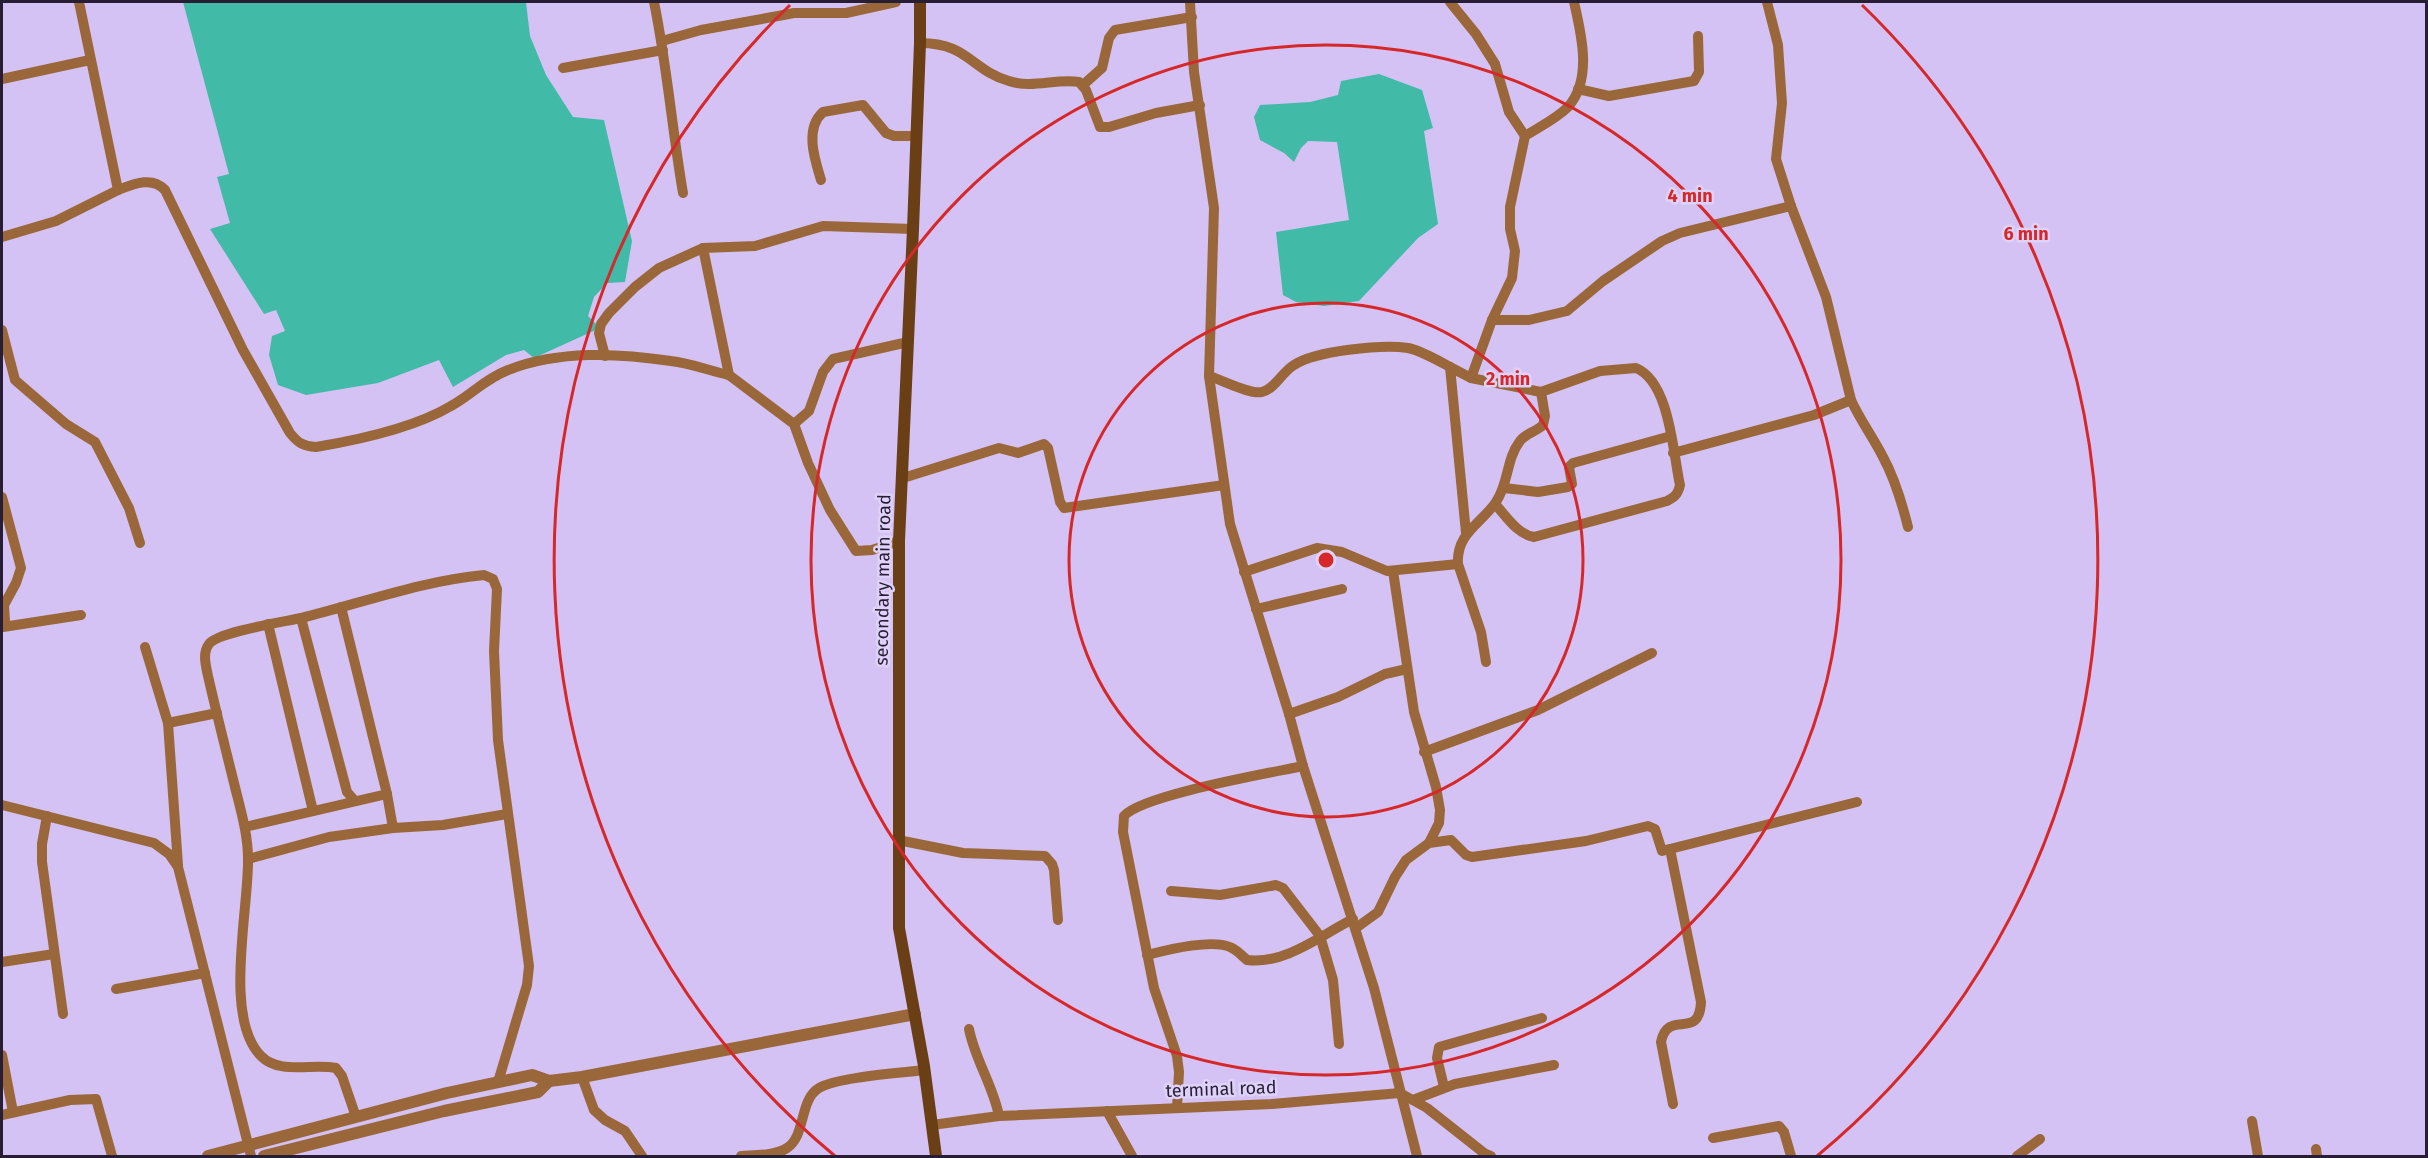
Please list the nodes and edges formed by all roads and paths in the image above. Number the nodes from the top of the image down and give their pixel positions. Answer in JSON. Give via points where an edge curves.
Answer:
{"nodes":[{"id":1,"x":79,"y":2,"type":"edge"},
{"id":2,"x":654,"y":2,"type":"edge"},
{"id":3,"x":896,"y":2,"type":"edge"},
{"id":4,"x":920,"y":2,"type":"edge"},
{"id":5,"x":1190,"y":2,"type":"edge"},
{"id":6,"x":1450,"y":2,"type":"edge"},
{"id":7,"x":1574,"y":2,"type":"edge"},
{"id":8,"x":1767,"y":2,"type":"edge"},
{"id":9,"x":1192,"y":18,"type":"junction"},
{"id":10,"x":1698,"y":36,"type":"dead end"},
{"id":11,"x":920,"y":43,"type":"junction"},
{"id":12,"x":662,"y":46,"type":"junction"},
{"id":13,"x":90,"y":60,"type":"junction"},
{"id":14,"x":562,"y":68,"type":"dead end"},
{"id":15,"x":2,"y":79,"type":"edge"},
{"id":16,"x":1083,"y":85,"type":"junction"},
{"id":17,"x":1578,"y":88,"type":"junction"},
{"id":18,"x":1200,"y":105,"type":"junction"},
{"id":19,"x":917,"y":136,"type":"junction"},
{"id":20,"x":1524,"y":136,"type":"junction"},
{"id":21,"x":821,"y":180,"type":"dead end"},
{"id":22,"x":118,"y":190,"type":"junction"},
{"id":23,"x":683,"y":193,"type":"dead end"},
{"id":24,"x":1791,"y":206,"type":"junction"},
{"id":25,"x":913,"y":229,"type":"junction"},
{"id":26,"x":2,"y":237,"type":"edge"},
{"id":27,"x":703,"y":248,"type":"junction"},
{"id":28,"x":1492,"y":320,"type":"junction"},
{"id":29,"x":2,"y":330,"type":"edge"},
{"id":30,"x":908,"y":342,"type":"junction"},
{"id":31,"x":605,"y":356,"type":"junction"},
{"id":32,"x":1450,"y":367,"type":"junction"},
{"id":33,"x":2,"y":375,"type":"edge"},
{"id":34,"x":729,"y":375,"type":"junction"},
{"id":35,"x":1209,"y":376,"type":"junction"},
{"id":36,"x":1471,"y":378,"type":"junction"},
{"id":37,"x":15,"y":380,"type":"junction"},
{"id":38,"x":1541,"y":392,"type":"junction"},
{"id":39,"x":1851,"y":400,"type":"junction"},
{"id":40,"x":794,"y":424,"type":"junction"},
{"id":41,"x":1671,"y":436,"type":"junction"},
{"id":42,"x":1673,"y":453,"type":"junction"},
{"id":43,"x":903,"y":478,"type":"junction"},
{"id":44,"x":1224,"y":485,"type":"junction"},
{"id":45,"x":1504,"y":488,"type":"junction"},
{"id":46,"x":2,"y":497,"type":"edge"},
{"id":47,"x":1495,"y":504,"type":"junction"},
{"id":48,"x":1908,"y":527,"type":"dead end"},
{"id":49,"x":1466,"y":533,"type":"junction"},
{"id":50,"x":899,"y":541,"type":"junction"},
{"id":51,"x":140,"y":543,"type":"dead end"},
{"id":52,"x":1458,"y":564,"type":"junction"},
{"id":53,"x":1393,"y":571,"type":"junction"},
{"id":54,"x":1244,"y":572,"type":"junction"},
{"id":55,"x":1342,"y":589,"type":"dead end"},
{"id":56,"x":342,"y":607,"type":"junction"},
{"id":57,"x":1256,"y":609,"type":"junction"},
{"id":58,"x":81,"y":615,"type":"dead end"},
{"id":59,"x":301,"y":618,"type":"junction"},
{"id":60,"x":268,"y":624,"type":"junction"},
{"id":61,"x":2,"y":627,"type":"edge"},
{"id":62,"x":145,"y":647,"type":"dead end"},
{"id":63,"x":1652,"y":653,"type":"dead end"},
{"id":64,"x":1486,"y":662,"type":"dead end"},
{"id":65,"x":1407,"y":669,"type":"junction"},
{"id":66,"x":217,"y":713,"type":"junction"},
{"id":67,"x":1289,"y":714,"type":"junction"},
{"id":68,"x":168,"y":723,"type":"junction"},
{"id":69,"x":1424,"y":752,"type":"junction"},
{"id":70,"x":1303,"y":766,"type":"junction"},
{"id":71,"x":387,"y":794,"type":"junction"},
{"id":72,"x":355,"y":801,"type":"junction"},
{"id":73,"x":1857,"y":802,"type":"dead end"},
{"id":74,"x":2,"y":805,"type":"edge"},
{"id":75,"x":313,"y":810,"type":"junction"},
{"id":76,"x":507,"y":814,"type":"junction"},
{"id":77,"x":47,"y":816,"type":"junction"},
{"id":78,"x":245,"y":827,"type":"junction"},
{"id":79,"x":393,"y":828,"type":"junction"},
{"id":80,"x":898,"y":840,"type":"junction"},
{"id":81,"x":1429,"y":843,"type":"junction"},
{"id":82,"x":1670,"y":849,"type":"junction"},
{"id":83,"x":248,"y":859,"type":"junction"},
{"id":84,"x":178,"y":867,"type":"junction"},
{"id":85,"x":1172,"y":891,"type":"dead end"},
{"id":86,"x":1058,"y":920,"type":"dead end"},
{"id":87,"x":1354,"y":924,"type":"junction"},
{"id":88,"x":1320,"y":936,"type":"junction"},
{"id":89,"x":54,"y":954,"type":"junction"},
{"id":90,"x":1147,"y":955,"type":"junction"},
{"id":91,"x":2,"y":962,"type":"edge"},
{"id":92,"x":205,"y":973,"type":"junction"},
{"id":93,"x":116,"y":988,"type":"dead end"},
{"id":94,"x":63,"y":1014,"type":"dead end"},
{"id":95,"x":915,"y":1014,"type":"junction"},
{"id":96,"x":1542,"y":1018,"type":"dead end"},
{"id":97,"x":969,"y":1029,"type":"dead end"},
{"id":98,"x":1339,"y":1044,"type":"dead end"},
{"id":99,"x":2,"y":1055,"type":"edge"},
{"id":100,"x":1554,"y":1065,"type":"dead end"},
{"id":101,"x":925,"y":1070,"type":"junction"},
{"id":102,"x":582,"y":1077,"type":"junction"},
{"id":103,"x":549,"y":1081,"type":"junction"},
{"id":104,"x":498,"y":1082,"type":"junction"},
{"id":105,"x":1444,"y":1087,"type":"junction"},
{"id":106,"x":1400,"y":1093,"type":"junction"},
{"id":107,"x":1413,"y":1100,"type":"junction"},
{"id":108,"x":1673,"y":1104,"type":"dead end"},
{"id":109,"x":388,"y":1108,"type":"junction"},
{"id":110,"x":1177,"y":1108,"type":"junction"},
{"id":111,"x":1107,"y":1111,"type":"junction"},
{"id":112,"x":13,"y":1112,"type":"junction"},
{"id":113,"x":2,"y":1115,"type":"edge"},
{"id":114,"x":999,"y":1116,"type":"junction"},
{"id":115,"x":357,"y":1117,"type":"junction"},
{"id":116,"x":2252,"y":1121,"type":"dead end"},
{"id":117,"x":391,"y":1124,"type":"junction"},
{"id":118,"x":932,"y":1125,"type":"junction"},
{"id":119,"x":1713,"y":1138,"type":"dead end"},
{"id":120,"x":2040,"y":1139,"type":"dead end"},
{"id":121,"x":263,"y":1142,"type":"junction"},
{"id":122,"x":250,"y":1151,"type":"edge"},
{"id":123,"x":786,"y":1153,"type":"edge"},
{"id":124,"x":112,"y":1156,"type":"edge"},
{"id":125,"x":208,"y":1156,"type":"edge"},
{"id":126,"x":266,"y":1156,"type":"edge"},
{"id":127,"x":642,"y":1156,"type":"edge"},
{"id":128,"x":741,"y":1156,"type":"edge"},
{"id":129,"x":936,"y":1156,"type":"edge"},
{"id":130,"x":1132,"y":1156,"type":"edge"},
{"id":131,"x":1417,"y":1156,"type":"edge"},
{"id":132,"x":1491,"y":1156,"type":"edge"},
{"id":133,"x":1791,"y":1156,"type":"edge"},
{"id":134,"x":2017,"y":1156,"type":"edge"},
{"id":135,"x":2258,"y":1156,"type":"edge"}],
"edges":[{"from":1,"to":13,"type":"street"},
{"from":2,"to":12,"type":"street"},
{"from":3,"to":12,"type":"street","via":[[846,13],[794,13],[701,30]]},
{"from":4,"to":11,"type":"main road","name":"secondary main road"},
{"from":5,"to":9,"type":"street"},
{"from":6,"to":20,"type":"street","via":[[1495,64],[1509,112]]},
{"from":7,"to":17,"type":"street","via":[[1584,61]]},
{"from":8,"to":24,"type":"street","via":[[1778,45],[1782,103],[1776,159]]},
{"from":9,"to":16,"type":"street","via":[[1115,30],[1109,38],[1102,68]]},
{"from":9,"to":18,"type":"street"},
{"from":10,"to":17,"type":"street","via":[[1699,72],[1694,81],[1609,96]]},
{"from":11,"to":16,"type":"street","via":[[949,46],[992,74],[1018,84],[1074,81]]},
{"from":11,"to":19,"type":"main road","name":"secondary main road"},
{"from":12,"to":14,"type":"street"},
{"from":12,"to":23,"type":"street"},
{"from":13,"to":15,"type":"street"},
{"from":13,"to":22,"type":"street"},
{"from":16,"to":18,"type":"street","via":[[1098,124],[1104,128]]},
{"from":17,"to":20,"type":"street","via":[[1574,99],[1561,112]]},
{"from":18,"to":35,"type":"street","via":[[1214,208]]},
{"from":19,"to":21,"type":"street","via":[[886,133],[863,105],[823,112],[812,146]]},
{"from":19,"to":25,"type":"main road","name":"secondary main road"},
{"from":20,"to":28,"type":"street","via":[[1510,207],[1515,251],[1512,278]]},
{"from":22,"to":26,"type":"street","via":[[56,221]]},
{"from":22,"to":31,"type":"street","via":[[153,182],[165,190],[243,350],[290,433],[306,446],[330,445],[435,414],[509,369],[557,357]]},
{"from":24,"to":28,"type":"street","via":[[1680,232],[1603,281],[1567,311],[1529,320]]},
{"from":24,"to":39,"type":"street","via":[[1826,297]]},
{"from":25,"to":27,"type":"street","via":[[822,226],[755,246]]},
{"from":25,"to":30,"type":"main road","name":"secondary main road"},
{"from":27,"to":31,"type":"street","via":[[659,268],[609,313],[599,333]]},
{"from":27,"to":34,"type":"street"},
{"from":28,"to":36,"type":"street"},
{"from":29,"to":37,"type":"street"},
{"from":30,"to":40,"type":"street","via":[[833,359],[823,372],[809,411]]},
{"from":30,"to":43,"type":"main road","name":"secondary main road"},
{"from":31,"to":34,"type":"street","via":[[672,361]]},
{"from":32,"to":35,"type":"street","via":[[1420,352],[1396,348],[1314,356],[1294,364],[1263,392]]},
{"from":32,"to":36,"type":"street"},
{"from":32,"to":49,"type":"street"},
{"from":33,"to":37,"type":"street"},
{"from":34,"to":40,"type":"street"},
{"from":35,"to":44,"type":"street"},
{"from":36,"to":38,"type":"street"},
{"from":37,"to":51,"type":"street","via":[[66,424],[95,442],[129,507]]},
{"from":38,"to":41,"type":"street","via":[[1600,371],[1636,368],[1657,390]]},
{"from":38,"to":45,"type":"street","via":[[1545,420],[1538,430],[1520,441],[1512,454]]},
{"from":39,"to":42,"type":"street","via":[[1814,415]]},
{"from":39,"to":48,"type":"street","via":[[1883,458],[1900,496]]},
{"from":40,"to":50,"type":"street","via":[[830,510],[856,551]]},
{"from":41,"to":42,"type":"street"},
{"from":41,"to":45,"type":"street","via":[[1574,464],[1569,467],[1572,484],[1568,487],[1538,492]]},
{"from":42,"to":47,"type":"street","via":[[1678,493],[1656,504],[1534,537],[1526,536]]},
{"from":43,"to":44,"type":"street","via":[[999,448],[1018,453],[1044,444],[1064,508]]},
{"from":43,"to":50,"type":"main road","name":"secondary main road"},
{"from":44,"to":54,"type":"street"},
{"from":45,"to":47,"type":"street"},
{"from":46,"to":61,"type":"street","via":[[21,568],[4,605]]},
{"from":47,"to":49,"type":"street"},
{"from":49,"to":52,"type":"street"},
{"from":50,"to":80,"type":"main road","name":"secondary main road"},
{"from":52,"to":53,"type":"street"},
{"from":52,"to":64,"type":"street","via":[[1481,632]]},
{"from":53,"to":54,"type":"street","via":[[1342,552],[1317,548]]},
{"from":53,"to":65,"type":"street"},
{"from":54,"to":57,"type":"street"},
{"from":55,"to":57,"type":"street"},
{"from":56,"to":59,"type":"street"},
{"from":56,"to":71,"type":"street"},
{"from":56,"to":76,"type":"street","via":[[387,593],[473,576],[493,579],[498,740]]},
{"from":57,"to":67,"type":"street"},
{"from":58,"to":61,"type":"street"},
{"from":59,"to":60,"type":"street"},
{"from":59,"to":72,"type":"street","via":[[347,792]]},
{"from":60,"to":66,"type":"street","via":[[221,637],[209,645],[205,662]]},
{"from":60,"to":75,"type":"street"},
{"from":62,"to":68,"type":"street"},
{"from":63,"to":69,"type":"street","via":[[1548,706]]},
{"from":65,"to":67,"type":"street"},
{"from":65,"to":69,"type":"street"},
{"from":66,"to":68,"type":"street"},
{"from":66,"to":78,"type":"street"},
{"from":67,"to":70,"type":"street"},
{"from":68,"to":84,"type":"street"},
{"from":69,"to":81,"type":"street","via":[[1440,810],[1439,823]]},
{"from":70,"to":87,"type":"street"},
{"from":70,"to":90,"type":"street","via":[[1174,795],[1133,808],[1124,816],[1123,832]]},
{"from":71,"to":72,"type":"street"},
{"from":71,"to":79,"type":"street"},
{"from":72,"to":75,"type":"street"},
{"from":73,"to":82,"type":"street"},
{"from":74,"to":77,"type":"street"},
{"from":75,"to":78,"type":"street"},
{"from":76,"to":79,"type":"street","via":[[443,825]]},
{"from":76,"to":104,"type":"street","via":[[528,976]]},
{"from":77,"to":84,"type":"street","via":[[154,843]]},
{"from":77,"to":89,"type":"street","via":[[42,862]]},
{"from":78,"to":83,"type":"street"},
{"from":79,"to":83,"type":"street","via":[[329,837]]},
{"from":80,"to":86,"type":"street","via":[[963,853],[1045,856],[1053,864]]},
{"from":80,"to":95,"type":"main road","name":"secondary main road","via":[[899,928]]},
{"from":81,"to":82,"type":"street","via":[[1451,840],[1466,855],[1479,856],[1586,841],[1648,826],[1655,829],[1661,850]]},
{"from":81,"to":87,"type":"street","via":[[1406,860],[1378,912]]},
{"from":82,"to":108,"type":"street","via":[[1701,1002],[1696,1020],[1668,1027],[1662,1035]]},
{"from":83,"to":115,"type":"street","via":[[241,999],[250,1039],[269,1062],[336,1068]]},
{"from":84,"to":92,"type":"street"},
{"from":85,"to":88,"type":"street","via":[[1220,895],[1280,886]]},
{"from":87,"to":88,"type":"street"},
{"from":87,"to":106,"type":"street"},
{"from":88,"to":90,"type":"street","via":[[1302,949],[1257,960],[1247,960],[1234,949],[1220,945]]},
{"from":88,"to":98,"type":"street","via":[[1333,980]]},
{"from":89,"to":91,"type":"street"},
{"from":89,"to":94,"type":"street"},
{"from":90,"to":110,"type":"street","via":[[1177,1056]]},
{"from":92,"to":93,"type":"street"},
{"from":92,"to":122,"type":"street"},
{"from":95,"to":101,"type":"main road","name":"secondary main road"},
{"from":95,"to":102,"type":"street"},
{"from":96,"to":105,"type":"street","via":[[1439,1047],[1437,1058]]},
{"from":97,"to":114,"type":"street"},
{"from":99,"to":112,"type":"street"},
{"from":100,"to":105,"type":"street"},
{"from":101,"to":118,"type":"main road","name":"secondary main road"},
{"from":101,"to":123,"type":"street","via":[[820,1087],[812,1095]]},
{"from":102,"to":103,"type":"street"},
{"from":102,"to":127,"type":"street","via":[[594,1110],[625,1131]]},
{"from":103,"to":104,"type":"street","via":[[532,1075]]},
{"from":103,"to":117,"type":"street","via":[[538,1092]]},
{"from":104,"to":109,"type":"street"},
{"from":105,"to":107,"type":"street"},
{"from":106,"to":107,"type":"street"},
{"from":106,"to":110,"type":"street","name":"terminal road"},
{"from":106,"to":131,"type":"street"},
{"from":107,"to":132,"type":"street"},
{"from":109,"to":115,"type":"street"},
{"from":109,"to":117,"type":"street"},
{"from":110,"to":111,"type":"street","name":"terminal road"},
{"from":111,"to":114,"type":"street","name":"terminal road"},
{"from":111,"to":130,"type":"street"},
{"from":112,"to":113,"type":"street"},
{"from":112,"to":124,"type":"street","via":[[70,1100],[96,1099]]},
{"from":114,"to":118,"type":"street","name":"terminal road"},
{"from":115,"to":121,"type":"street"},
{"from":116,"to":135,"type":"street"},
{"from":117,"to":126,"type":"street"},
{"from":118,"to":129,"type":"main road","name":"secondary main road"},
{"from":119,"to":133,"type":"street","via":[[1779,1126]]},
{"from":120,"to":134,"type":"street"},
{"from":121,"to":122,"type":"street"},
{"from":121,"to":126,"type":"street"},
{"from":122,"to":125,"type":"street"},
{"from":123,"to":128,"type":"street"}]}
